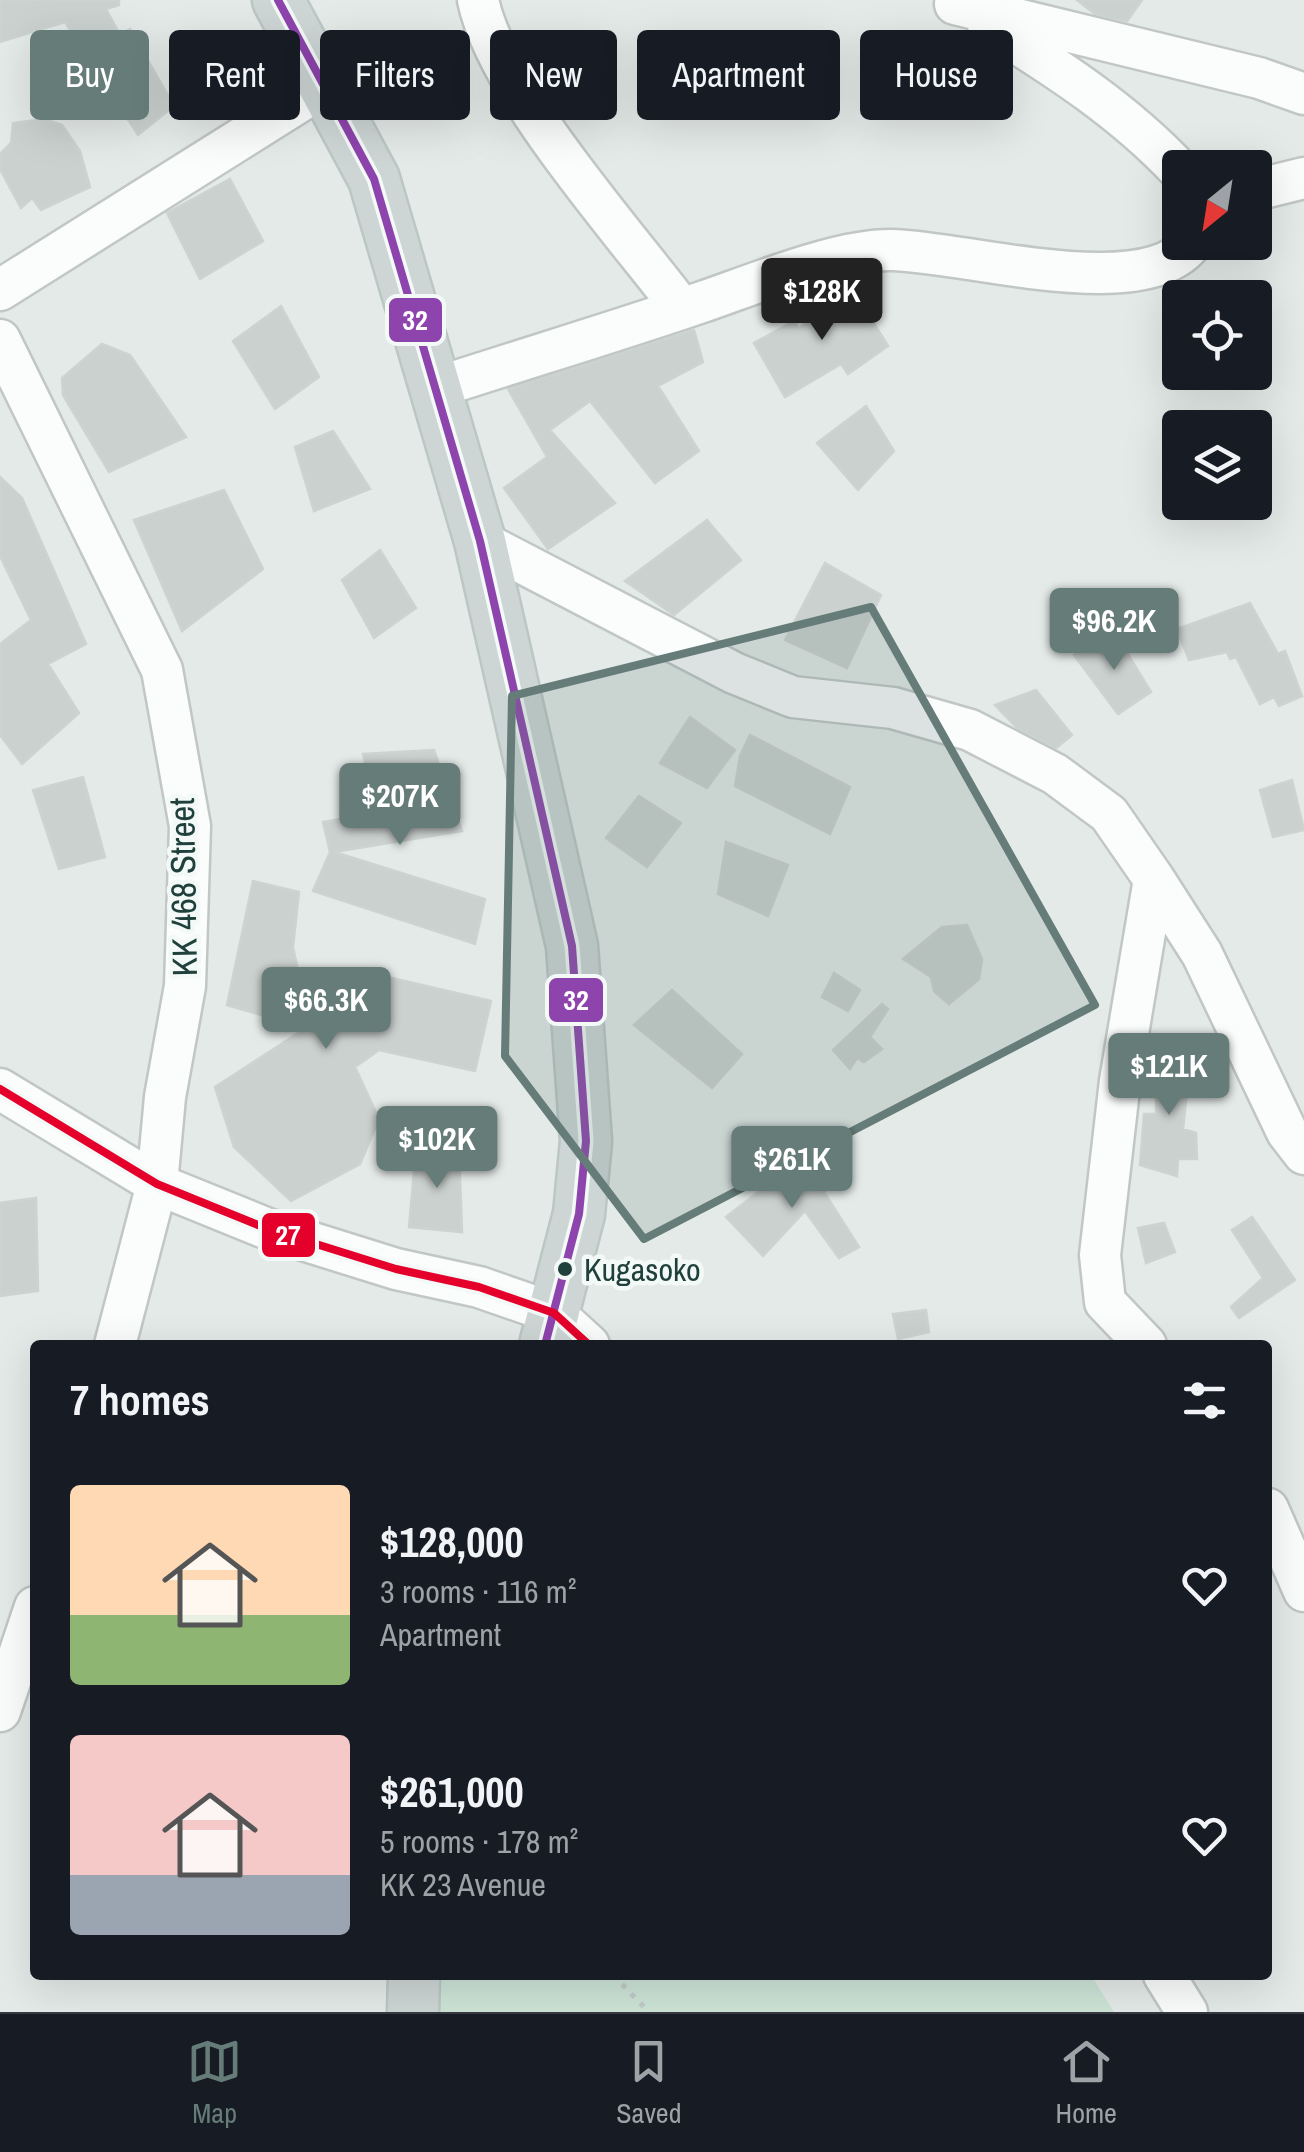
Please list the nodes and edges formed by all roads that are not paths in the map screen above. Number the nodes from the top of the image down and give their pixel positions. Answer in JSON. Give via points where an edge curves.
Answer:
{"nodes":[{"id":1,"x":278,"y":0,"type":"edge"},
{"id":2,"x":478,"y":0,"type":"edge"},
{"id":3,"x":953,"y":2,"type":"edge"},
{"id":4,"x":320,"y":74,"type":"edge"},
{"id":5,"x":320,"y":89,"type":"edge"},
{"id":6,"x":1304,"y":94,"type":"edge"},
{"id":7,"x":344,"y":120,"type":"edge"},
{"id":8,"x":1162,"y":151,"type":"edge"},
{"id":9,"x":1304,"y":178,"type":"edge"},
{"id":10,"x":1272,"y":186,"type":"edge"},
{"id":11,"x":1171,"y":260,"type":"edge"},
{"id":12,"x":0,"y":290,"type":"edge"},
{"id":13,"x":682,"y":309,"type":"junction"},
{"id":14,"x":0,"y":340,"type":"edge"},
{"id":15,"x":435,"y":388,"type":"junction"},
{"id":16,"x":480,"y":541,"type":"junction"},
{"id":17,"x":1154,"y":879,"type":"junction"},
{"id":18,"x":0,"y":1089,"type":"edge"},
{"id":19,"x":1304,"y":1154,"type":"edge"},
{"id":20,"x":157,"y":1184,"type":"junction"},
{"id":21,"x":562,"y":1334,"type":"edge"},
{"id":22,"x":115,"y":1340,"type":"edge"},
{"id":23,"x":1141,"y":1340,"type":"edge"},
{"id":24,"x":1272,"y":1518,"type":"edge"},
{"id":25,"x":1304,"y":1591,"type":"edge"},
{"id":26,"x":30,"y":1622,"type":"edge"},
{"id":27,"x":0,"y":1711,"type":"edge"},
{"id":28,"x":414,"y":1980,"type":"edge"},
{"id":29,"x":1167,"y":1980,"type":"edge"},
{"id":30,"x":413,"y":2012,"type":"edge"},
{"id":31,"x":1187,"y":2012,"type":"edge"}],
"edges":[{"from":1,"to":4,"type":"main road"},
{"from":2,"to":13,"type":"street","via":[[512,81]]},
{"from":3,"to":6,"type":"street"},
{"from":3,"to":8,"type":"street","via":[[1084,86]]},
{"from":5,"to":12,"type":"street"},
{"from":7,"to":15,"type":"main road","via":[[374,179]]},
{"from":9,"to":10,"type":"street"},
{"from":11,"to":13,"type":"street","via":[[1140,274],[1081,272],[889,250],[804,268]]},
{"from":13,"to":15,"type":"street"},
{"from":14,"to":20,"type":"street","name":"KK 468 Street","via":[[162,670],[190,826],[186,986]]},
{"from":15,"to":16,"type":"main road"},
{"from":16,"to":17,"type":"street","via":[[734,673],[793,696],[893,708],[970,730],[1056,774],[1108,814]]},
{"from":16,"to":21,"type":"main road","via":[[572,946],[586,1141]]},
{"from":17,"to":19,"type":"street","via":[[1202,954],[1287,1132]]},
{"from":17,"to":23,"type":"street","via":[[1100,1255],[1105,1302]]},
{"from":18,"to":20,"type":"street"},
{"from":20,"to":21,"type":"street","via":[[268,1229],[479,1287]]},
{"from":20,"to":22,"type":"street","name":"KK 468 Street"},
{"from":24,"to":25,"type":"street"},
{"from":26,"to":27,"type":"street"},
{"from":28,"to":30,"type":"main road"},
{"from":29,"to":31,"type":"street"}]}
